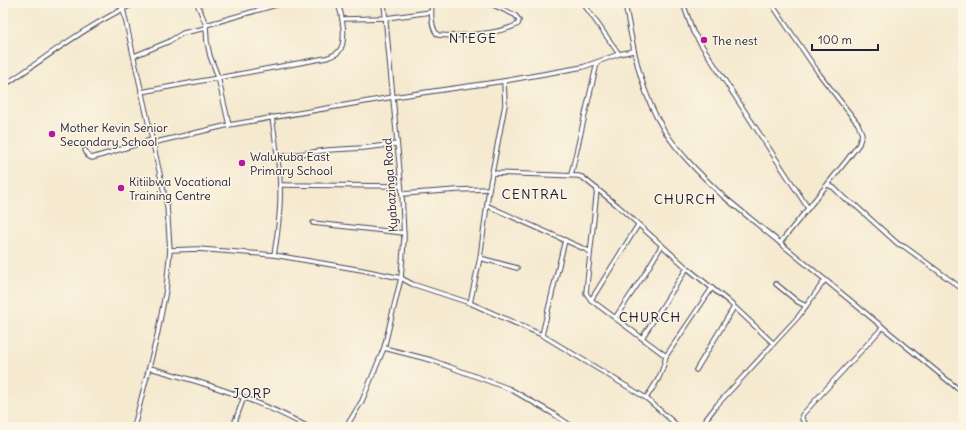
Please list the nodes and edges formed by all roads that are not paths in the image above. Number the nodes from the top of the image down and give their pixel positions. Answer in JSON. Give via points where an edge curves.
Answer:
{"nodes":[{"id":1,"x":117,"y":3,"type":"edge"},
{"id":2,"x":136,"y":3,"type":"edge"},
{"id":3,"x":197,"y":3,"type":"edge"},
{"id":4,"x":283,"y":3,"type":"edge"},
{"id":5,"x":338,"y":3,"type":"edge"},
{"id":6,"x":384,"y":3,"type":"edge"},
{"id":7,"x":432,"y":3,"type":"edge"},
{"id":8,"x":489,"y":3,"type":"edge"},
{"id":9,"x":583,"y":3,"type":"edge"},
{"id":10,"x":625,"y":3,"type":"edge"},
{"id":11,"x":683,"y":3,"type":"edge"},
{"id":12,"x":770,"y":3,"type":"edge"},
{"id":13,"x":123,"y":9,"type":"junction"},
{"id":14,"x":432,"y":12,"type":"junction"},
{"id":15,"x":386,"y":18,"type":"junction"},
{"id":16,"x":343,"y":19,"type":"junction"},
{"id":17,"x":206,"y":27,"type":"junction"},
{"id":18,"x":634,"y":51,"type":"junction"},
{"id":19,"x":619,"y":54,"type":"junction"},
{"id":20,"x":134,"y":56,"type":"junction"},
{"id":21,"x":597,"y":63,"type":"junction"},
{"id":22,"x":218,"y":77,"type":"junction"},
{"id":23,"x":504,"y":81,"type":"junction"},
{"id":24,"x":3,"y":86,"type":"edge"},
{"id":25,"x":141,"y":92,"type":"junction"},
{"id":26,"x":393,"y":97,"type":"junction"},
{"id":27,"x":272,"y":117,"type":"junction"},
{"id":28,"x":229,"y":124,"type":"junction"},
{"id":29,"x":152,"y":141,"type":"junction"},
{"id":30,"x":397,"y":144,"type":"junction"},
{"id":31,"x":85,"y":150,"type":"dead end"},
{"id":32,"x":278,"y":156,"type":"junction"},
{"id":33,"x":493,"y":173,"type":"junction"},
{"id":34,"x":571,"y":175,"type":"junction"},
{"id":35,"x":280,"y":185,"type":"junction"},
{"id":36,"x":828,"y":185,"type":"junction"},
{"id":37,"x":401,"y":186,"type":"junction"},
{"id":38,"x":490,"y":189,"type":"junction"},
{"id":39,"x":597,"y":189,"type":"junction"},
{"id":40,"x":402,"y":194,"type":"junction"},
{"id":41,"x":488,"y":206,"type":"junction"},
{"id":42,"x":808,"y":208,"type":"junction"},
{"id":43,"x":313,"y":223,"type":"dead end"},
{"id":44,"x":638,"y":225,"type":"junction"},
{"id":45,"x":404,"y":233,"type":"junction"},
{"id":46,"x":565,"y":240,"type":"junction"},
{"id":47,"x":780,"y":243,"type":"junction"},
{"id":48,"x":662,"y":246,"type":"junction"},
{"id":49,"x":170,"y":250,"type":"junction"},
{"id":50,"x":590,"y":251,"type":"junction"},
{"id":51,"x":274,"y":255,"type":"junction"},
{"id":52,"x":480,"y":258,"type":"junction"},
{"id":53,"x":517,"y":268,"type":"dead end"},
{"id":54,"x":687,"y":268,"type":"junction"},
{"id":55,"x":401,"y":278,"type":"junction"},
{"id":56,"x":825,"y":280,"type":"junction"},
{"id":57,"x":776,"y":284,"type":"dead end"},
{"id":58,"x":712,"y":288,"type":"junction"},
{"id":59,"x":963,"y":288,"type":"edge"},
{"id":60,"x":591,"y":300,"type":"junction"},
{"id":61,"x":470,"y":303,"type":"junction"},
{"id":62,"x":806,"y":306,"type":"junction"},
{"id":63,"x":734,"y":307,"type":"junction"},
{"id":64,"x":615,"y":318,"type":"junction"},
{"id":65,"x":883,"y":327,"type":"junction"},
{"id":66,"x":542,"y":335,"type":"junction"},
{"id":67,"x":642,"y":338,"type":"junction"},
{"id":68,"x":773,"y":343,"type":"junction"},
{"id":69,"x":384,"y":348,"type":"junction"},
{"id":70,"x":666,"y":356,"type":"junction"},
{"id":71,"x":150,"y":368,"type":"junction"},
{"id":72,"x":696,"y":370,"type":"dead end"},
{"id":73,"x":963,"y":393,"type":"edge"},
{"id":74,"x":244,"y":397,"type":"junction"},
{"id":75,"x":646,"y":398,"type":"junction"},
{"id":76,"x":134,"y":426,"type":"edge"},
{"id":77,"x":139,"y":427,"type":"edge"},
{"id":78,"x":233,"y":427,"type":"edge"},
{"id":79,"x":308,"y":427,"type":"edge"},
{"id":80,"x":346,"y":427,"type":"edge"},
{"id":81,"x":573,"y":427,"type":"edge"},
{"id":82,"x":680,"y":427,"type":"edge"},
{"id":83,"x":700,"y":427,"type":"edge"},
{"id":84,"x":808,"y":427,"type":"edge"}],
"edges":[{"from":1,"to":13,"type":"street"},
{"from":2,"to":13,"type":"street"},
{"from":3,"to":17,"type":"street"},
{"from":4,"to":17,"type":"street"},
{"from":5,"to":16,"type":"street"},
{"from":6,"to":15,"type":"street","name":"Kyabazinga Road"},
{"from":7,"to":14,"type":"street"},
{"from":8,"to":14,"type":"street","via":[[515,15],[519,20],[518,24],[510,28],[476,34],[440,36],[435,33]]},
{"from":9,"to":19,"type":"street"},
{"from":10,"to":18,"type":"street"},
{"from":11,"to":42,"type":"street","via":[[693,32]]},
{"from":12,"to":36,"type":"street","via":[[862,134],[859,144]]},
{"from":13,"to":20,"type":"street"},
{"from":13,"to":24,"type":"street"},
{"from":14,"to":15,"type":"street"},
{"from":15,"to":16,"type":"street"},
{"from":15,"to":26,"type":"street","name":"Kyabazinga Road"},
{"from":16,"to":22,"type":"street","via":[[342,46],[334,55]]},
{"from":17,"to":20,"type":"street","via":[[183,33]]},
{"from":17,"to":22,"type":"street","via":[[210,56]]},
{"from":18,"to":19,"type":"street"},
{"from":18,"to":47,"type":"street","via":[[640,76],[654,110],[664,130],[679,150],[723,196]]},
{"from":19,"to":21,"type":"street"},
{"from":20,"to":25,"type":"street"},
{"from":21,"to":23,"type":"street"},
{"from":21,"to":34,"type":"street"},
{"from":22,"to":25,"type":"street"},
{"from":22,"to":28,"type":"street"},
{"from":23,"to":26,"type":"street"},
{"from":23,"to":33,"type":"street","via":[[505,105]]},
{"from":25,"to":29,"type":"street"},
{"from":26,"to":27,"type":"street"},
{"from":26,"to":30,"type":"street","name":"Kyabazinga Road"},
{"from":27,"to":28,"type":"street"},
{"from":27,"to":32,"type":"street"},
{"from":28,"to":29,"type":"street"},
{"from":29,"to":31,"type":"street","via":[[92,158]]},
{"from":29,"to":49,"type":"street","via":[[167,206]]},
{"from":30,"to":32,"type":"street"},
{"from":30,"to":37,"type":"street","name":"Kyabazinga Road"},
{"from":32,"to":35,"type":"street"},
{"from":33,"to":34,"type":"street"},
{"from":33,"to":38,"type":"street"},
{"from":34,"to":39,"type":"street","via":[[582,177]]},
{"from":35,"to":37,"type":"street"},
{"from":35,"to":51,"type":"street"},
{"from":36,"to":42,"type":"street"},
{"from":36,"to":59,"type":"street","via":[[898,244]]},
{"from":37,"to":40,"type":"street","name":"Kyabazinga Road"},
{"from":38,"to":40,"type":"street"},
{"from":38,"to":41,"type":"street"},
{"from":39,"to":44,"type":"street"},
{"from":39,"to":50,"type":"street"},
{"from":40,"to":45,"type":"street","name":"Kyabazinga Road"},
{"from":41,"to":46,"type":"street"},
{"from":41,"to":52,"type":"street"},
{"from":42,"to":47,"type":"street"},
{"from":43,"to":45,"type":"street"},
{"from":44,"to":48,"type":"street"},
{"from":44,"to":60,"type":"street"},
{"from":45,"to":55,"type":"street","name":"Kyabazinga Road"},
{"from":46,"to":50,"type":"street"},
{"from":46,"to":66,"type":"street"},
{"from":47,"to":56,"type":"street"},
{"from":48,"to":54,"type":"street"},
{"from":48,"to":64,"type":"street"},
{"from":49,"to":51,"type":"street"},
{"from":49,"to":71,"type":"street","via":[[166,290]]},
{"from":50,"to":60,"type":"street","via":[[586,293]]},
{"from":51,"to":55,"type":"street"},
{"from":52,"to":53,"type":"street"},
{"from":52,"to":61,"type":"street"},
{"from":54,"to":58,"type":"street"},
{"from":54,"to":67,"type":"street"},
{"from":55,"to":61,"type":"street"},
{"from":55,"to":69,"type":"street","name":"Kyabazinga Road"},
{"from":56,"to":62,"type":"street"},
{"from":56,"to":65,"type":"street"},
{"from":57,"to":62,"type":"street"},
{"from":58,"to":63,"type":"street"},
{"from":58,"to":70,"type":"street"},
{"from":60,"to":64,"type":"street"},
{"from":61,"to":66,"type":"street"},
{"from":62,"to":68,"type":"street"},
{"from":63,"to":68,"type":"street"},
{"from":63,"to":72,"type":"street"},
{"from":64,"to":67,"type":"street"},
{"from":65,"to":73,"type":"street"},
{"from":65,"to":84,"type":"street","via":[[802,415]]},
{"from":66,"to":75,"type":"street"},
{"from":67,"to":70,"type":"street"},
{"from":68,"to":83,"type":"street"},
{"from":69,"to":80,"type":"street","name":"Kyabazinga Road","via":[[362,401]]},
{"from":69,"to":81,"type":"street","via":[[431,360],[510,389]]},
{"from":70,"to":75,"type":"street","via":[[659,380]]},
{"from":71,"to":74,"type":"street"},
{"from":71,"to":76,"type":"street"},
{"from":74,"to":78,"type":"street"},
{"from":74,"to":79,"type":"street","via":[[281,412]]},
{"from":75,"to":82,"type":"street"},
{"from":76,"to":77,"type":"street"}]}
